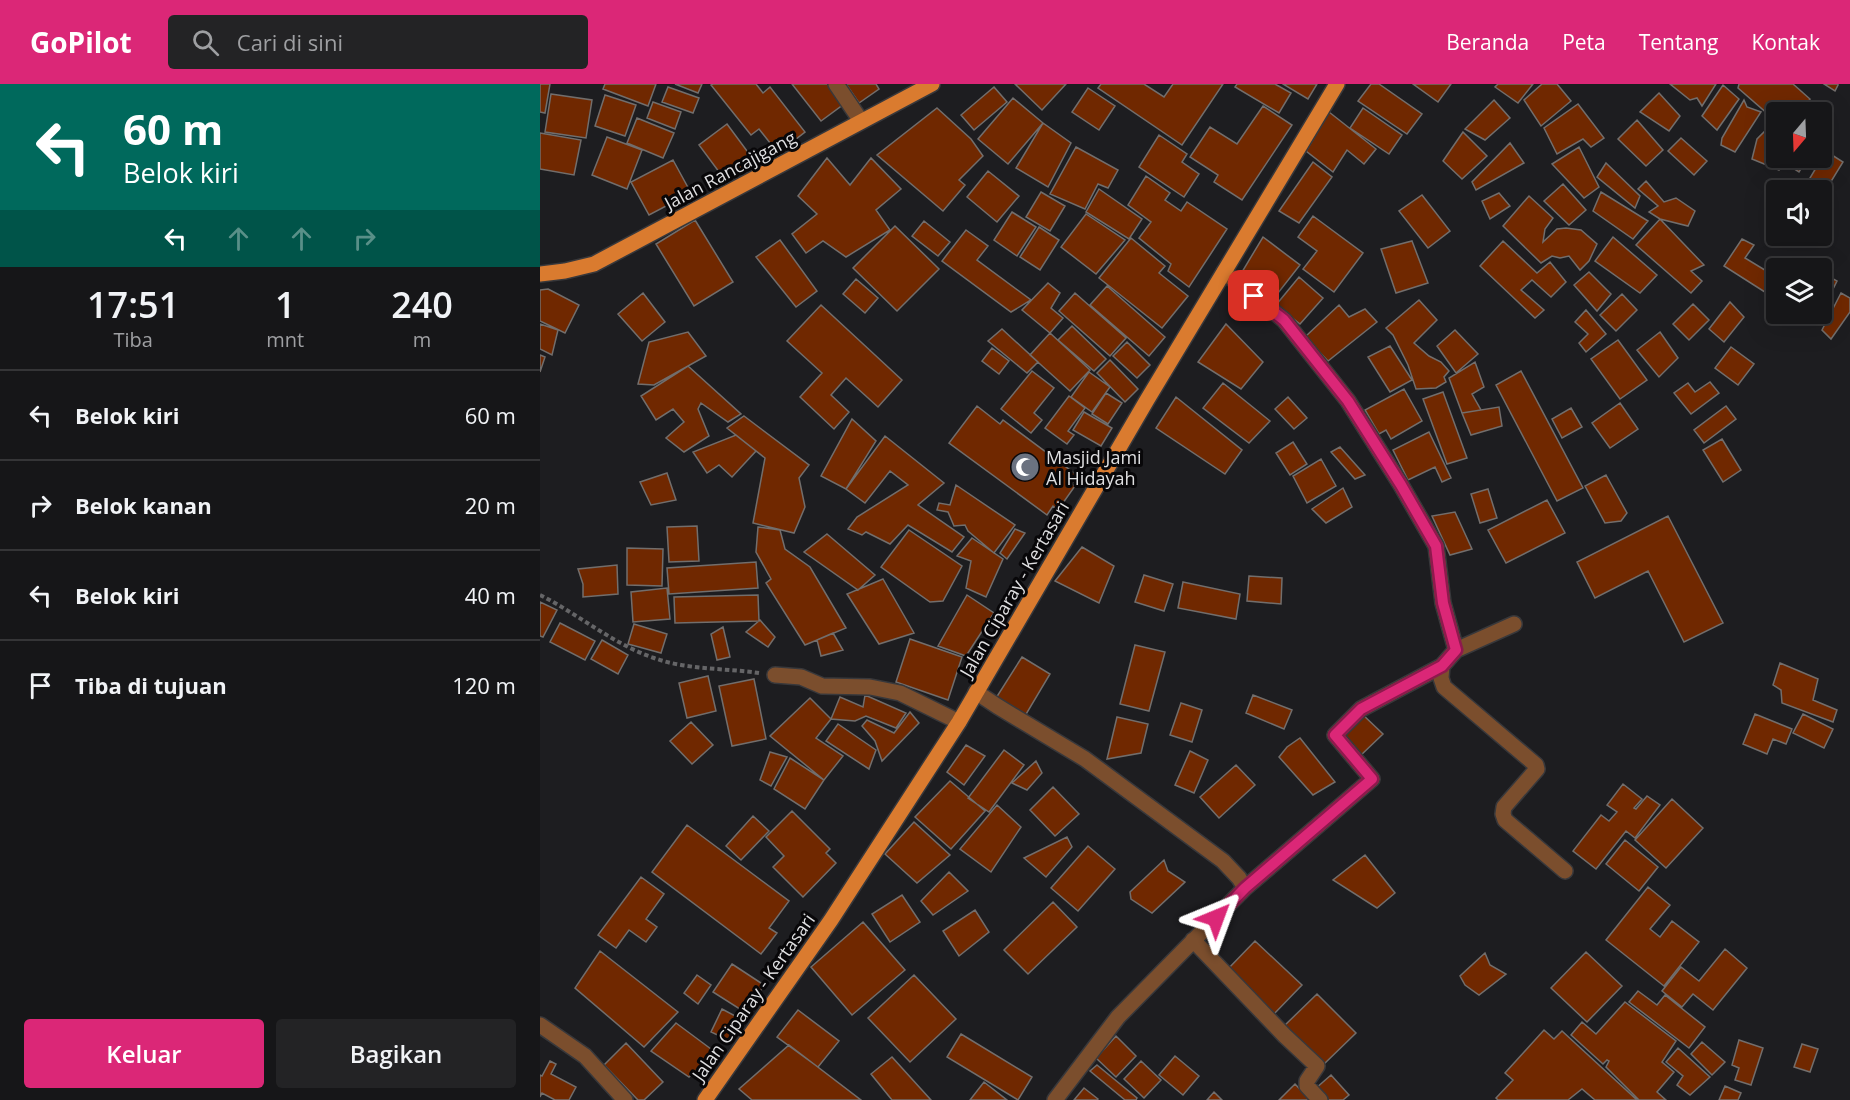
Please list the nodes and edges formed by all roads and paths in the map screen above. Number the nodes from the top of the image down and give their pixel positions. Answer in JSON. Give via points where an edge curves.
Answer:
{"nodes":[{"id":1,"x":836,"y":84,"type":"edge"},
{"id":2,"x":932,"y":84,"type":"edge"},
{"id":3,"x":1336,"y":84,"type":"edge"},
{"id":4,"x":861,"y":121,"type":"junction"},
{"id":5,"x":1224,"y":272,"type":"junction"},
{"id":6,"x":540,"y":274,"type":"edge"},
{"id":7,"x":540,"y":595,"type":"edge"},
{"id":8,"x":1514,"y":624,"type":"dead end"},
{"id":9,"x":1456,"y":650,"type":"junction"},
{"id":10,"x":1442,"y":666,"type":"junction"},
{"id":11,"x":775,"y":675,"type":"joint"},
{"id":12,"x":976,"y":692,"type":"junction"},
{"id":13,"x":959,"y":722,"type":"junction"},
{"id":14,"x":1564,"y":871,"type":"dead end"},
{"id":15,"x":1245,"y":888,"type":"junction"},
{"id":16,"x":1193,"y":940,"type":"junction"},
{"id":17,"x":540,"y":1025,"type":"edge"},
{"id":18,"x":625,"y":1100,"type":"edge"},
{"id":19,"x":705,"y":1100,"type":"edge"},
{"id":20,"x":1055,"y":1100,"type":"edge"},
{"id":21,"x":1320,"y":1100,"type":"edge"}],
"edges":[{"from":1,"to":4,"type":"street"},
{"from":2,"to":4,"type":"main road","name":"Jalan Rancajigang"},
{"from":3,"to":5,"type":"main road","name":"Jalan Ciparay - Kertasari"},
{"from":4,"to":6,"type":"main road","name":"Jalan Rancajigang","via":[[594,264]]},
{"from":5,"to":9,"type":"street","via":[[1284,320],[1348,401],[1401,485],[1436,546],[1443,603]]},
{"from":5,"to":12,"type":"main road","name":"Jalan Ciparay - Kertasari"},
{"from":7,"to":11,"type":"path","via":[[623,645],[654,658],[688,666]]},
{"from":8,"to":9,"type":"street"},
{"from":9,"to":10,"type":"street"},
{"from":10,"to":14,"type":"street","via":[[1444,687],[1536,765],[1537,769],[1504,807],[1503,814],[1505,820]]},
{"from":10,"to":15,"type":"street","via":[[1361,709],[1335,735],[1372,779]]},
{"from":11,"to":13,"type":"street","via":[[801,677],[822,686],[870,687],[900,693]]},
{"from":12,"to":13,"type":"main road","name":"Jalan Ciparay - Kertasari"},
{"from":12,"to":15,"type":"street","via":[[1093,765],[1223,861]]},
{"from":13,"to":19,"type":"main road","name":"Jalan Ciparay - Kertasari","via":[[831,920]]},
{"from":15,"to":16,"type":"street"},
{"from":16,"to":20,"type":"street","via":[[1118,1017]]},
{"from":16,"to":21,"type":"street","via":[[1317,1066],[1307,1086]]},
{"from":17,"to":18,"type":"street","via":[[585,1056]]}]}
